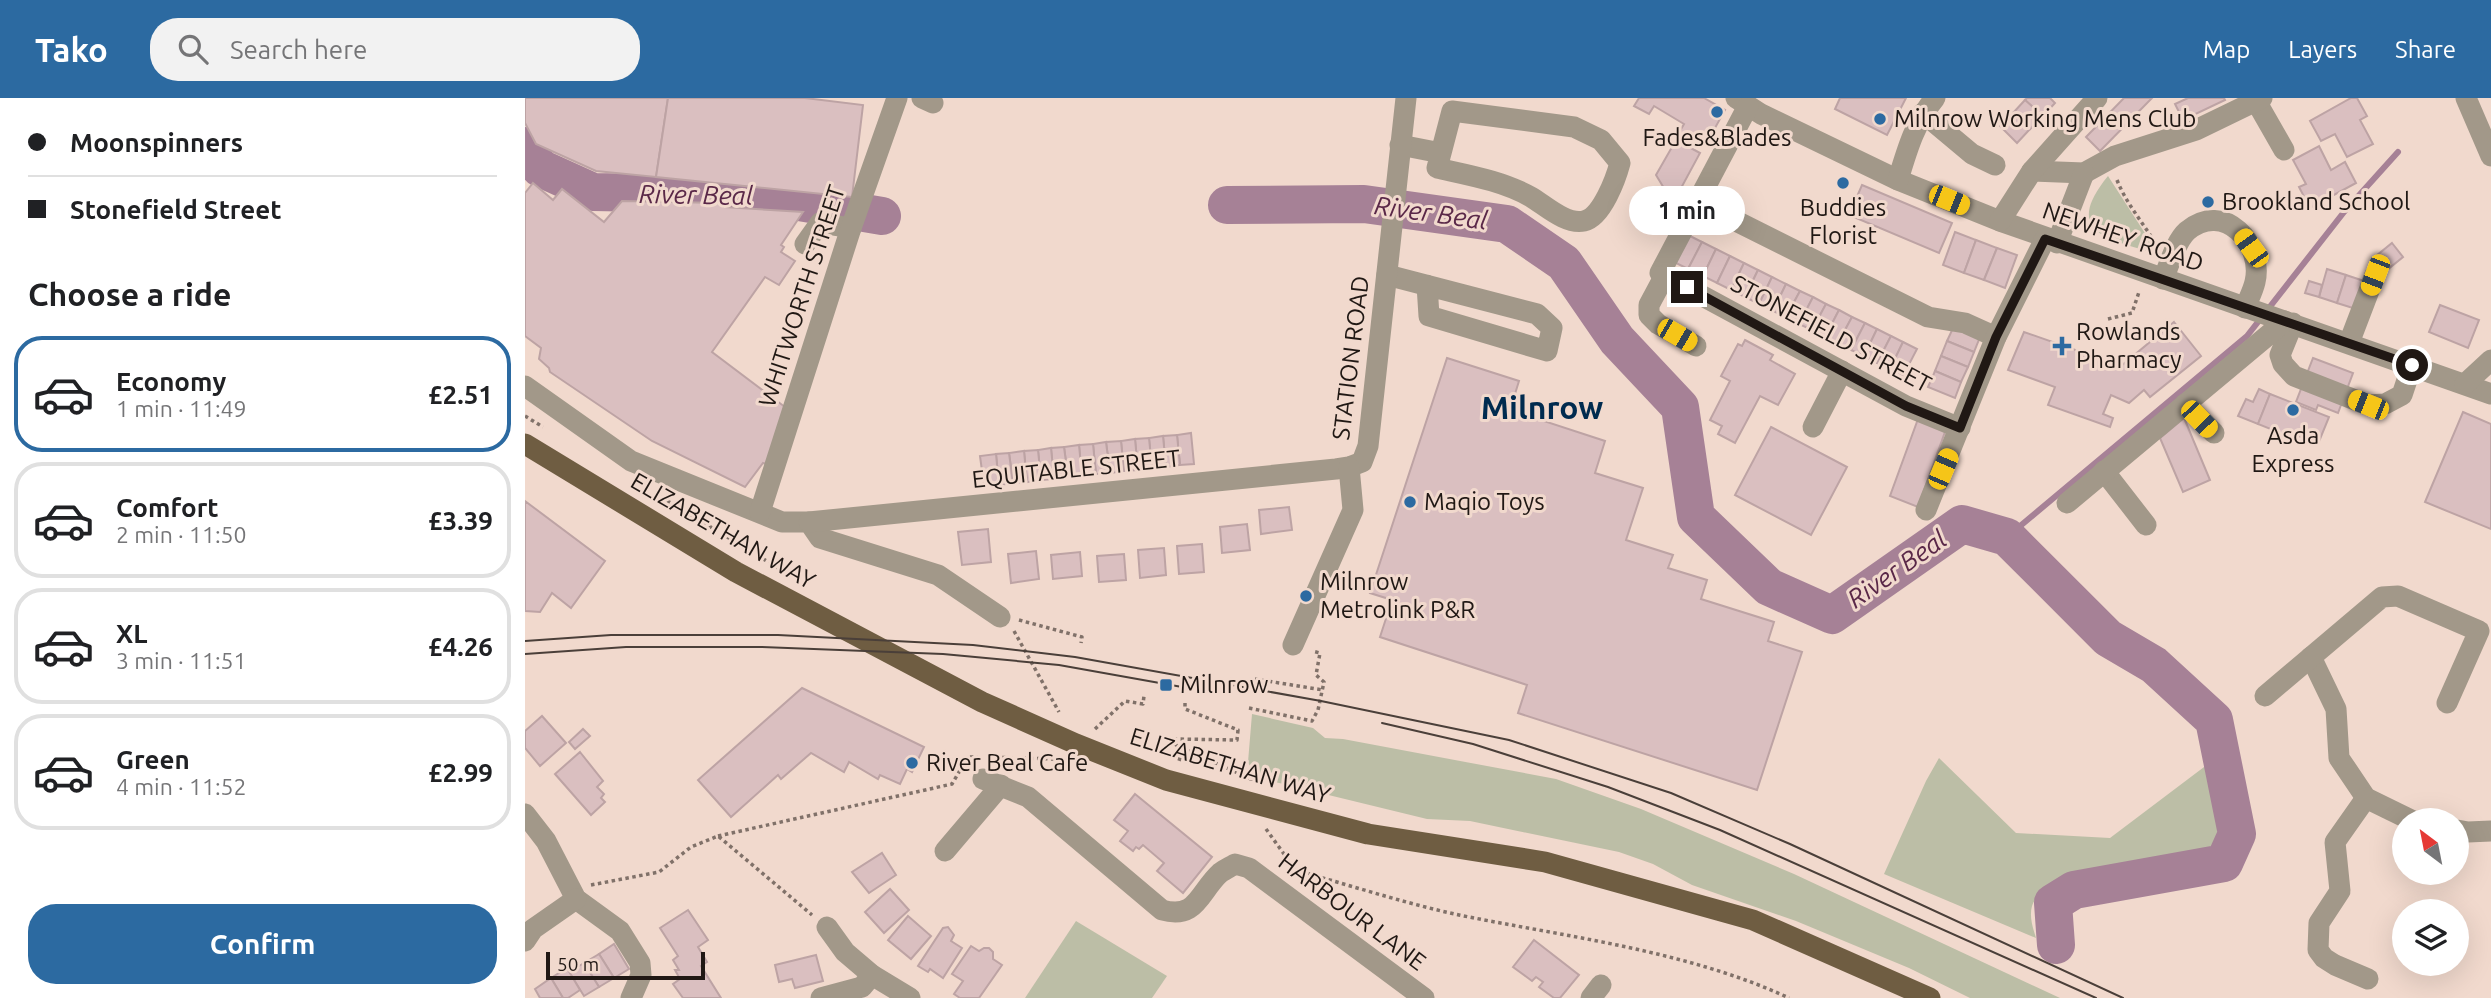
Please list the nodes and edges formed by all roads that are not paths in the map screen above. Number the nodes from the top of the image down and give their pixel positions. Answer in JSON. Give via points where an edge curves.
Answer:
{"nodes":[{"id":1,"x":1406,"y":98,"type":"edge"},
{"id":2,"x":2097,"y":98,"type":"edge"},
{"id":3,"x":2466,"y":98,"type":"edge"},
{"id":4,"x":895,"y":99,"type":"edge"},
{"id":5,"x":2259,"y":100,"type":"edge"},
{"id":6,"x":1742,"y":102,"type":"edge"},
{"id":7,"x":1929,"y":105,"type":"edge"},
{"id":8,"x":1400,"y":145,"type":"junction"},
{"id":9,"x":2284,"y":150,"type":"dead end"},
{"id":10,"x":1441,"y":153,"type":"junction"},
{"id":11,"x":2491,"y":156,"type":"edge"},
{"id":12,"x":1995,"y":165,"type":"dead end"},
{"id":13,"x":2032,"y":171,"type":"junction"},
{"id":14,"x":2084,"y":173,"type":"junction"},
{"id":15,"x":1898,"y":180,"type":"junction"},
{"id":16,"x":1698,"y":202,"type":"junction"},
{"id":17,"x":2000,"y":221,"type":"junction"},
{"id":18,"x":852,"y":225,"type":"junction"},
{"id":19,"x":2051,"y":241,"type":"junction"},
{"id":20,"x":805,"y":244,"type":"dead end"},
{"id":21,"x":1387,"y":275,"type":"junction"},
{"id":22,"x":1665,"y":275,"type":"junction"},
{"id":23,"x":2375,"y":275,"type":"dead end"},
{"id":24,"x":2154,"y":276,"type":"junction"},
{"id":25,"x":1427,"y":285,"type":"junction"},
{"id":26,"x":2250,"y":309,"type":"junction"},
{"id":27,"x":2285,"y":321,"type":"junction"},
{"id":28,"x":1996,"y":337,"type":"junction"},
{"id":29,"x":2349,"y":343,"type":"junction"},
{"id":30,"x":1696,"y":346,"type":"dead end"},
{"id":31,"x":2491,"y":360,"type":"edge"},
{"id":32,"x":2412,"y":365,"type":"junction"},
{"id":33,"x":1842,"y":371,"type":"junction"},
{"id":34,"x":2465,"y":384,"type":"junction"},
{"id":35,"x":525,"y":386,"type":"edge"},
{"id":36,"x":2491,"y":394,"type":"edge"},
{"id":37,"x":2185,"y":404,"type":"junction"},
{"id":38,"x":1813,"y":427,"type":"dead end"},
{"id":39,"x":1960,"y":428,"type":"junction"},
{"id":40,"x":2214,"y":433,"type":"dead end"},
{"id":41,"x":525,"y":444,"type":"edge"},
{"id":42,"x":1349,"y":467,"type":"junction"},
{"id":43,"x":2104,"y":471,"type":"junction"},
{"id":44,"x":2067,"y":503,"type":"dead end"},
{"id":45,"x":1926,"y":510,"type":"dead end"},
{"id":46,"x":760,"y":512,"type":"junction"},
{"id":47,"x":809,"y":522,"type":"junction"},
{"id":48,"x":2146,"y":525,"type":"dead end"},
{"id":49,"x":1007,"y":617,"type":"road end"},
{"id":50,"x":1293,"y":645,"type":"road end"},
{"id":51,"x":2311,"y":657,"type":"junction"},
{"id":52,"x":2265,"y":696,"type":"dead end"},
{"id":53,"x":2447,"y":703,"type":"dead end"},
{"id":54,"x":2366,"y":798,"type":"junction"},
{"id":55,"x":2392,"y":811,"type":"edge"},
{"id":56,"x":525,"y":814,"type":"edge"},
{"id":57,"x":2491,"y":831,"type":"edge"},
{"id":58,"x":2469,"y":832,"type":"edge"},
{"id":59,"x":945,"y":850,"type":"dead end"},
{"id":60,"x":576,"y":899,"type":"junction"},
{"id":61,"x":827,"y":927,"type":"road end"},
{"id":62,"x":525,"y":941,"type":"edge"},
{"id":63,"x":872,"y":975,"type":"junction"},
{"id":64,"x":2368,"y":979,"type":"dead end"},
{"id":65,"x":631,"y":998,"type":"edge"},
{"id":66,"x":821,"y":998,"type":"edge"},
{"id":67,"x":910,"y":998,"type":"edge"},
{"id":68,"x":1424,"y":998,"type":"edge"},
{"id":69,"x":1930,"y":998,"type":"edge"}],
"edges":[{"from":1,"to":8,"type":"street","name":"STATION ROAD"},
{"from":2,"to":13,"type":"street"},
{"from":3,"to":11,"type":"street"},
{"from":4,"to":18,"type":"street","name":"WHITWORTH STREET"},
{"from":5,"to":9,"type":"street"},
{"from":5,"to":14,"type":"street"},
{"from":6,"to":15,"type":"street","name":"NEWHEY ROAD"},
{"from":6,"to":16,"type":"street"},
{"from":7,"to":12,"type":"street","via":[[1972,154]]},
{"from":7,"to":15,"type":"street","via":[[1909,144]]},
{"from":8,"to":10,"type":"street"},
{"from":8,"to":21,"type":"street","name":"STATION ROAD"},
{"from":10,"to":10,"type":"street","via":[[1452,111],[1574,127],[1601,140],[1620,163],[1616,181],[1596,214],[1585,221],[1569,220],[1528,195],[1492,181],[1437,167]]},
{"from":13,"to":14,"type":"street"},
{"from":13,"to":17,"type":"street"},
{"from":14,"to":19,"type":"street"},
{"from":15,"to":17,"type":"street","name":"NEWHEY ROAD"},
{"from":16,"to":22,"type":"street","via":[[1660,273]]},
{"from":16,"to":28,"type":"street","via":[[1928,317],[1965,323]]},
{"from":17,"to":19,"type":"street","name":"NEWHEY ROAD"},
{"from":18,"to":20,"type":"street","via":[[820,223]]},
{"from":18,"to":46,"type":"street","name":"WHITWORTH STREET"},
{"from":19,"to":24,"type":"street","name":"NEWHEY ROAD"},
{"from":19,"to":28,"type":"street"},
{"from":21,"to":25,"type":"street"},
{"from":21,"to":42,"type":"street","name":"STATION ROAD","via":[[1369,446],[1363,462]]},
{"from":22,"to":30,"type":"street","via":[[1649,305],[1649,315]]},
{"from":22,"to":33,"type":"street","name":"STONEFIELD STREET"},
{"from":23,"to":29,"type":"street"},
{"from":24,"to":26,"type":"street","name":"NEWHEY ROAD"},
{"from":24,"to":26,"type":"street","via":[[2186,232],[2201,222],[2232,223],[2251,248],[2255,265]]},
{"from":25,"to":25,"type":"street","via":[[1537,314],[1552,328],[1547,351],[1429,316]]},
{"from":26,"to":27,"type":"street","name":"NEWHEY ROAD"},
{"from":27,"to":29,"type":"street","name":"NEWHEY ROAD"},
{"from":27,"to":32,"type":"street","via":[[2280,355],[2294,376],[2368,405],[2385,404],[2402,395]]},
{"from":27,"to":37,"type":"street"},
{"from":28,"to":39,"type":"street"},
{"from":29,"to":32,"type":"street","name":"NEWHEY ROAD"},
{"from":31,"to":34,"type":"street"},
{"from":32,"to":34,"type":"street","name":"NEWHEY ROAD"},
{"from":33,"to":38,"type":"street"},
{"from":33,"to":39,"type":"street","name":"STONEFIELD STREET","via":[[1906,406]]},
{"from":34,"to":36,"type":"street","name":"NEWHEY ROAD"},
{"from":35,"to":46,"type":"street","name":"EQUITABLE STREET","via":[[631,461]]},
{"from":37,"to":40,"type":"street"},
{"from":37,"to":43,"type":"street"},
{"from":39,"to":45,"type":"street"},
{"from":41,"to":69,"type":"main road","name":"ELIZABETHAN WAY","via":[[736,572],[982,702],[1166,780],[1368,834],[1545,862],[1753,920]]},
{"from":42,"to":47,"type":"street","name":"EQUITABLE STREET"},
{"from":42,"to":50,"type":"street","name":"STATION ROAD","via":[[1353,510]]},
{"from":43,"to":44,"type":"street"},
{"from":43,"to":48,"type":"street"},
{"from":46,"to":47,"type":"street","name":"EQUITABLE STREET","via":[[782,522]]},
{"from":47,"to":49,"type":"street","via":[[820,538],[938,575]]},
{"from":51,"to":52,"type":"street"},
{"from":51,"to":53,"type":"street","via":[[2382,597],[2398,596],[2479,631]]},
{"from":51,"to":54,"type":"street","via":[[2336,709],[2339,758]]},
{"from":54,"to":55,"type":"street"},
{"from":54,"to":64,"type":"street","via":[[2335,842],[2340,891],[2319,923],[2318,950],[2324,958]]},
{"from":56,"to":60,"type":"street","via":[[546,841]]},
{"from":57,"to":58,"type":"street"},
{"from":59,"to":68,"type":"street","name":"HARBOUR LANE","via":[[992,782],[1028,797],[1163,909],[1176,914],[1189,910],[1221,873],[1235,864],[1249,868]]},
{"from":60,"to":62,"type":"street","via":[[533,929]]},
{"from":60,"to":65,"type":"street","via":[[620,931],[640,963],[641,975]]},
{"from":61,"to":63,"type":"street","via":[[845,952]]},
{"from":63,"to":66,"type":"street","via":[[862,987]]},
{"from":63,"to":67,"type":"street"}]}
